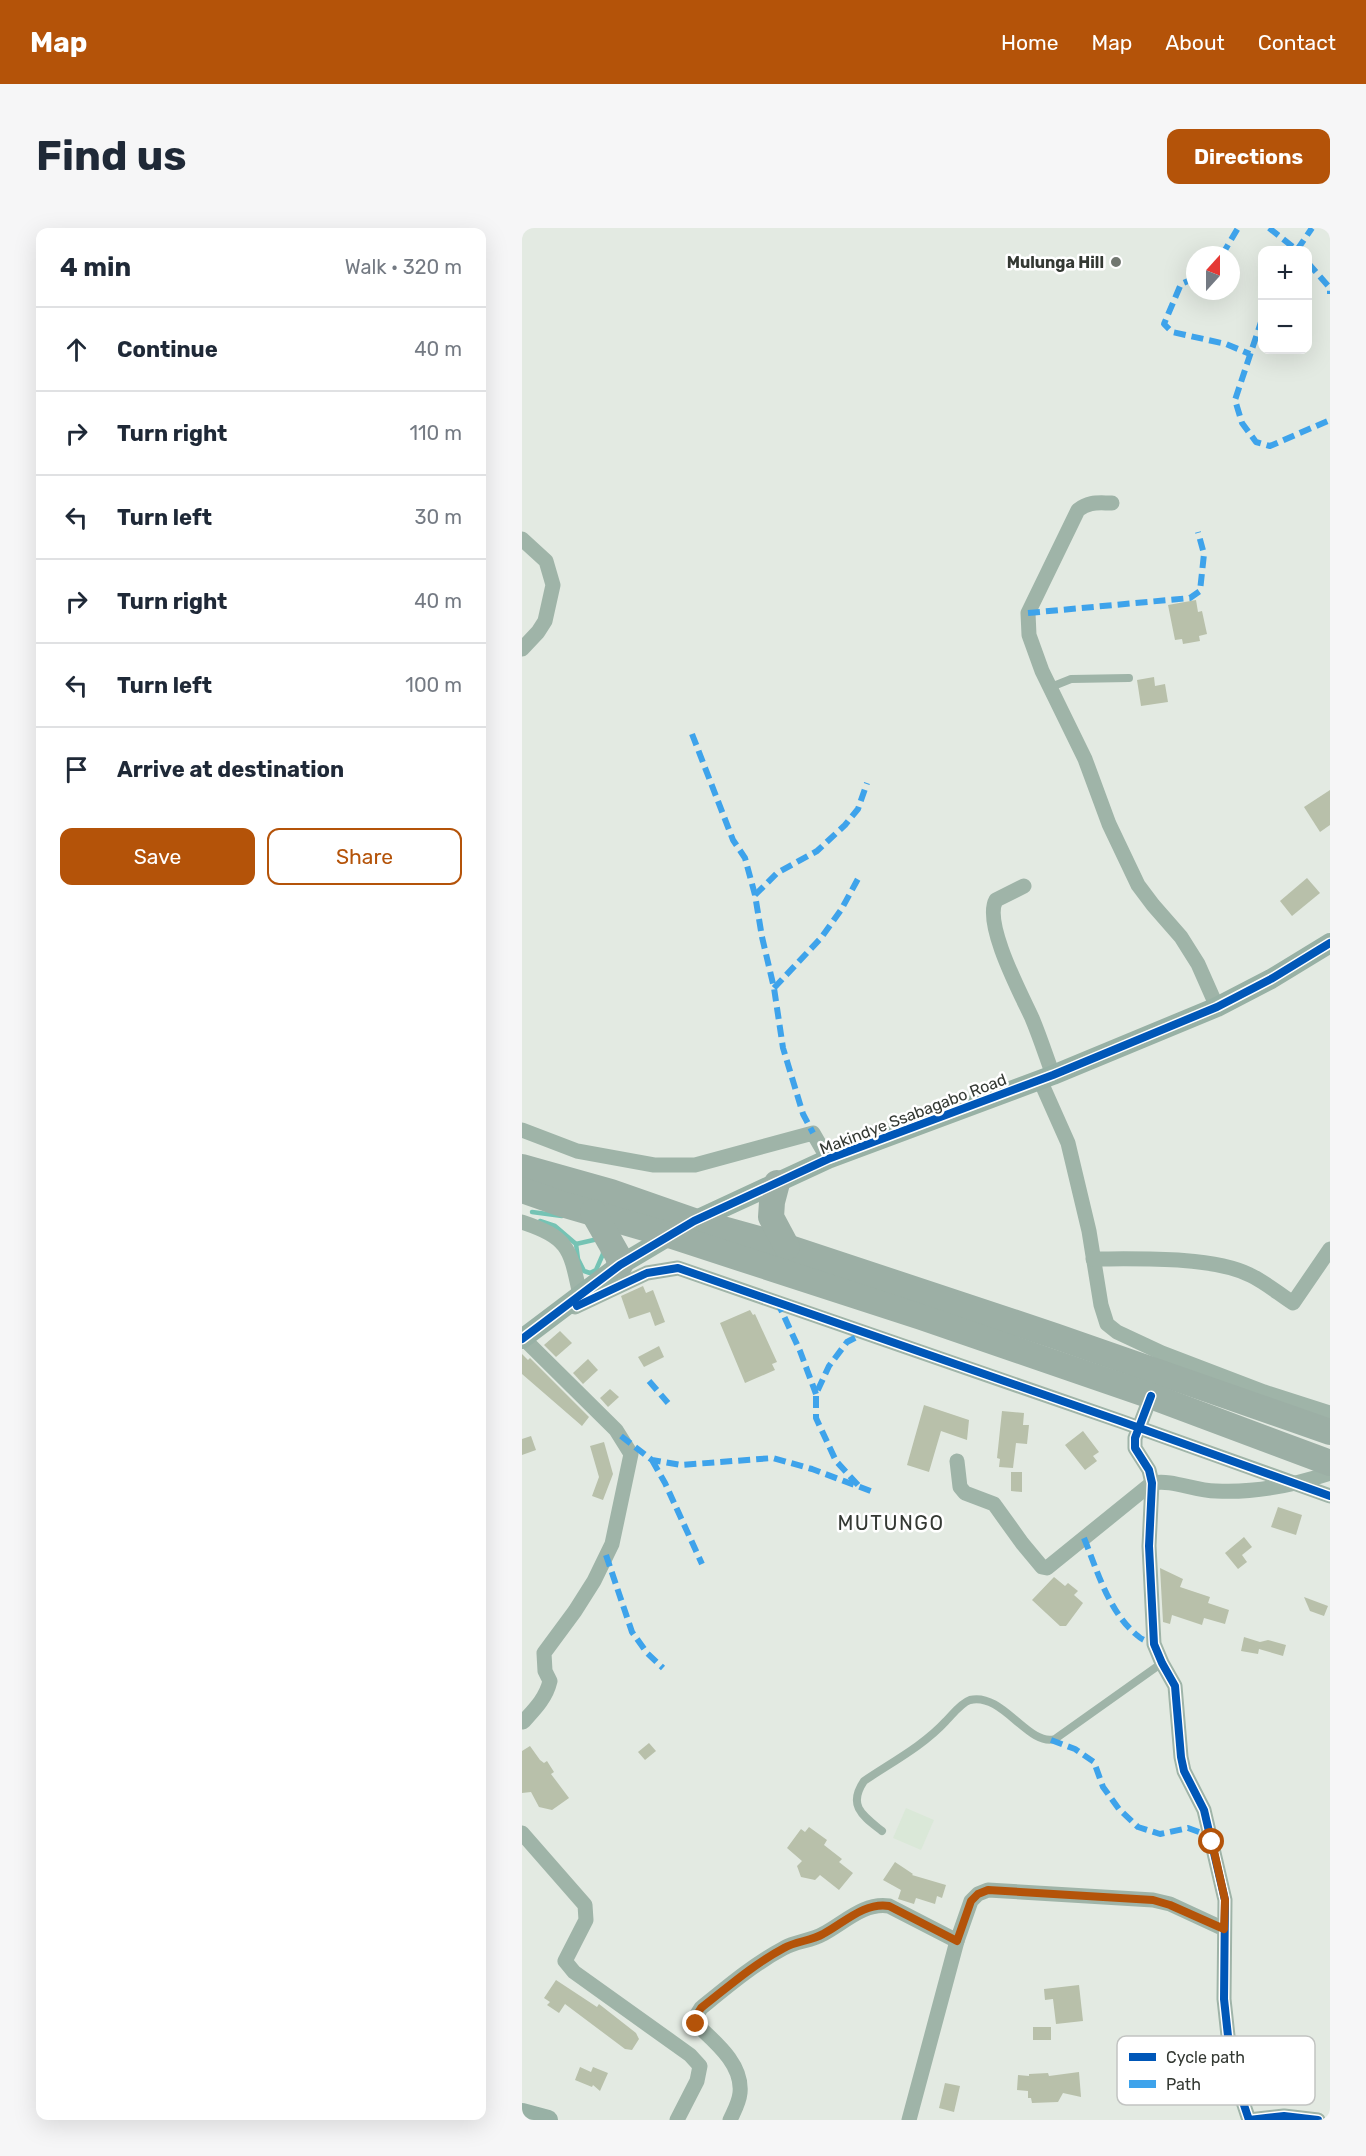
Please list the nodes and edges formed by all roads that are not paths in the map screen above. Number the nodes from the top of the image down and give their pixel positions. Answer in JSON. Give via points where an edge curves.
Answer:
{"nodes":[{"id":1,"x":1112,"y":503,"type":"dead end"},
{"id":2,"x":522,"y":539,"type":"edge"},
{"id":3,"x":522,"y":649,"type":"edge"},
{"id":4,"x":1129,"y":678,"type":"dead end"},
{"id":5,"x":1051,"y":687,"type":"junction"},
{"id":6,"x":1024,"y":886,"type":"dead end"},
{"id":7,"x":1330,"y":943,"type":"edge"},
{"id":8,"x":1217,"y":1007,"type":"junction"},
{"id":9,"x":1047,"y":1078,"type":"junction"},
{"id":10,"x":522,"y":1131,"type":"edge"},
{"id":11,"x":828,"y":1159,"type":"junction"},
{"id":12,"x":522,"y":1167,"type":"edge"},
{"id":13,"x":777,"y":1183,"type":"junction"},
{"id":14,"x":522,"y":1190,"type":"edge"},
{"id":15,"x":593,"y":1212,"type":"junction"},
{"id":16,"x":694,"y":1221,"type":"junction"},
{"id":17,"x":522,"y":1222,"type":"edge"},
{"id":18,"x":672,"y":1236,"type":"junction"},
{"id":19,"x":787,"y":1247,"type":"junction"},
{"id":20,"x":1330,"y":1249,"type":"edge"},
{"id":21,"x":1094,"y":1259,"type":"junction"},
{"id":22,"x":620,"y":1264,"type":"junction"},
{"id":23,"x":580,"y":1295,"type":"junction"},
{"id":24,"x":540,"y":1325,"type":"junction"},
{"id":25,"x":522,"y":1339,"type":"edge"},
{"id":26,"x":1151,"y":1396,"type":"junction"},
{"id":27,"x":1330,"y":1413,"type":"edge"},
{"id":28,"x":1137,"y":1428,"type":"junction"},
{"id":29,"x":1330,"y":1432,"type":"edge"},
{"id":30,"x":957,"y":1461,"type":"dead end"},
{"id":31,"x":1330,"y":1463,"type":"edge"},
{"id":32,"x":1330,"y":1473,"type":"edge"},
{"id":33,"x":1152,"y":1483,"type":"junction"},
{"id":34,"x":1298,"y":1484,"type":"junction"},
{"id":35,"x":1330,"y":1496,"type":"edge"},
{"id":36,"x":1162,"y":1663,"type":"junction"},
{"id":37,"x":523,"y":1722,"type":"edge"},
{"id":38,"x":882,"y":1831,"type":"dead end"},
{"id":39,"x":522,"y":1833,"type":"edge"},
{"id":40,"x":1224,"y":1929,"type":"junction"},
{"id":41,"x":957,"y":1941,"type":"junction"},
{"id":42,"x":1228,"y":2036,"type":"edge"},
{"id":43,"x":1244,"y":2105,"type":"edge"},
{"id":44,"x":522,"y":2113,"type":"edge"},
{"id":45,"x":549,"y":2120,"type":"edge"},
{"id":46,"x":677,"y":2120,"type":"edge"},
{"id":47,"x":730,"y":2120,"type":"edge"},
{"id":48,"x":909,"y":2120,"type":"edge"},
{"id":49,"x":1318,"y":2120,"type":"edge"}],
"edges":[{"from":1,"to":5,"type":"street","via":[[1085,504],[1078,510],[1028,613],[1029,634]]},
{"from":2,"to":3,"type":"street","via":[[546,561],[553,585],[545,621]]},
{"from":4,"to":5,"type":"lane","via":[[1071,679]]},
{"from":5,"to":8,"type":"street","via":[[1138,885],[1181,937]]},
{"from":6,"to":9,"type":"street","via":[[996,900],[993,921],[1032,1020]]},
{"from":7,"to":8,"type":"street","name":"Makindye Ssabagabo Road"},
{"from":8,"to":9,"type":"street","name":"Makindye Ssabagabo Road"},
{"from":9,"to":11,"type":"street","name":"Makindye Ssabagabo Road"},
{"from":9,"to":21,"type":"street","via":[[1068,1143]]},
{"from":10,"to":11,"type":"street","via":[[577,1151],[654,1165],[695,1165],[813,1133]]},
{"from":11,"to":13,"type":"street","name":"Makindye Ssabagabo Road"},
{"from":12,"to":16,"type":"highway"},
{"from":13,"to":16,"type":"street","name":"Makindye Ssabagabo Road"},
{"from":13,"to":19,"type":"highway","via":[[771,1217]]},
{"from":14,"to":15,"type":"highway"},
{"from":15,"to":18,"type":"highway"},
{"from":15,"to":22,"type":"highway"},
{"from":16,"to":18,"type":"street","name":"Makindye Ssabagabo Road"},
{"from":16,"to":19,"type":"highway"},
{"from":17,"to":23,"type":"street","via":[[546,1230],[561,1242],[572,1256]]},
{"from":18,"to":22,"type":"street","name":"Makindye Ssabagabo Road"},
{"from":18,"to":26,"type":"highway"},
{"from":19,"to":29,"type":"highway"},
{"from":20,"to":21,"type":"street","via":[[1293,1303],[1251,1275],[1232,1268],[1164,1259]]},
{"from":21,"to":27,"type":"street","via":[[1105,1318],[1117,1332],[1264,1392]]},
{"from":22,"to":23,"type":"street","name":"Makindye Ssabagabo Road"},
{"from":23,"to":24,"type":"street","name":"Makindye Ssabagabo Road"},
{"from":24,"to":25,"type":"street","name":"Makindye Ssabagabo Road"},
{"from":24,"to":28,"type":"street","via":[[647,1273],[678,1268]]},
{"from":25,"to":37,"type":"street","via":[[616,1430],[631,1454],[612,1544],[594,1581],[544,1653],[548,1690]]},
{"from":26,"to":28,"type":"street"},
{"from":26,"to":31,"type":"highway"},
{"from":28,"to":33,"type":"street","via":[[1136,1448]]},
{"from":28,"to":34,"type":"street"},
{"from":30,"to":33,"type":"street","via":[[960,1487],[965,1493],[994,1504],[1022,1543],[1047,1568]]},
{"from":32,"to":34,"type":"street"},
{"from":33,"to":34,"type":"street","via":[[1216,1491]]},
{"from":33,"to":36,"type":"street","via":[[1149,1546],[1154,1644]]},
{"from":34,"to":35,"type":"street"},
{"from":36,"to":38,"type":"lane","via":[[1051,1740],[1034,1733],[996,1705],[969,1700],[933,1735],[864,1781],[857,1790],[856,1804],[862,1815]]},
{"from":36,"to":40,"type":"street","via":[[1175,1686],[1184,1771],[1204,1810],[1210,1835],[1225,1900]]},
{"from":39,"to":46,"type":"street","via":[[585,1905],[586,1920],[565,1961],[574,1972],[700,2066],[697,2081]]},
{"from":40,"to":41,"type":"street","via":[[1153,1900],[988,1890],[971,1901]]},
{"from":40,"to":42,"type":"street"},
{"from":41,"to":47,"type":"street","via":[[878,1904],[757,1963],[696,2016],[696,2024],[733,2062],[739,2078],[739,2102]]},
{"from":41,"to":48,"type":"street"},
{"from":43,"to":49,"type":"street","via":[[1249,2120],[1284,2116]]},
{"from":44,"to":45,"type":"street"}]}
